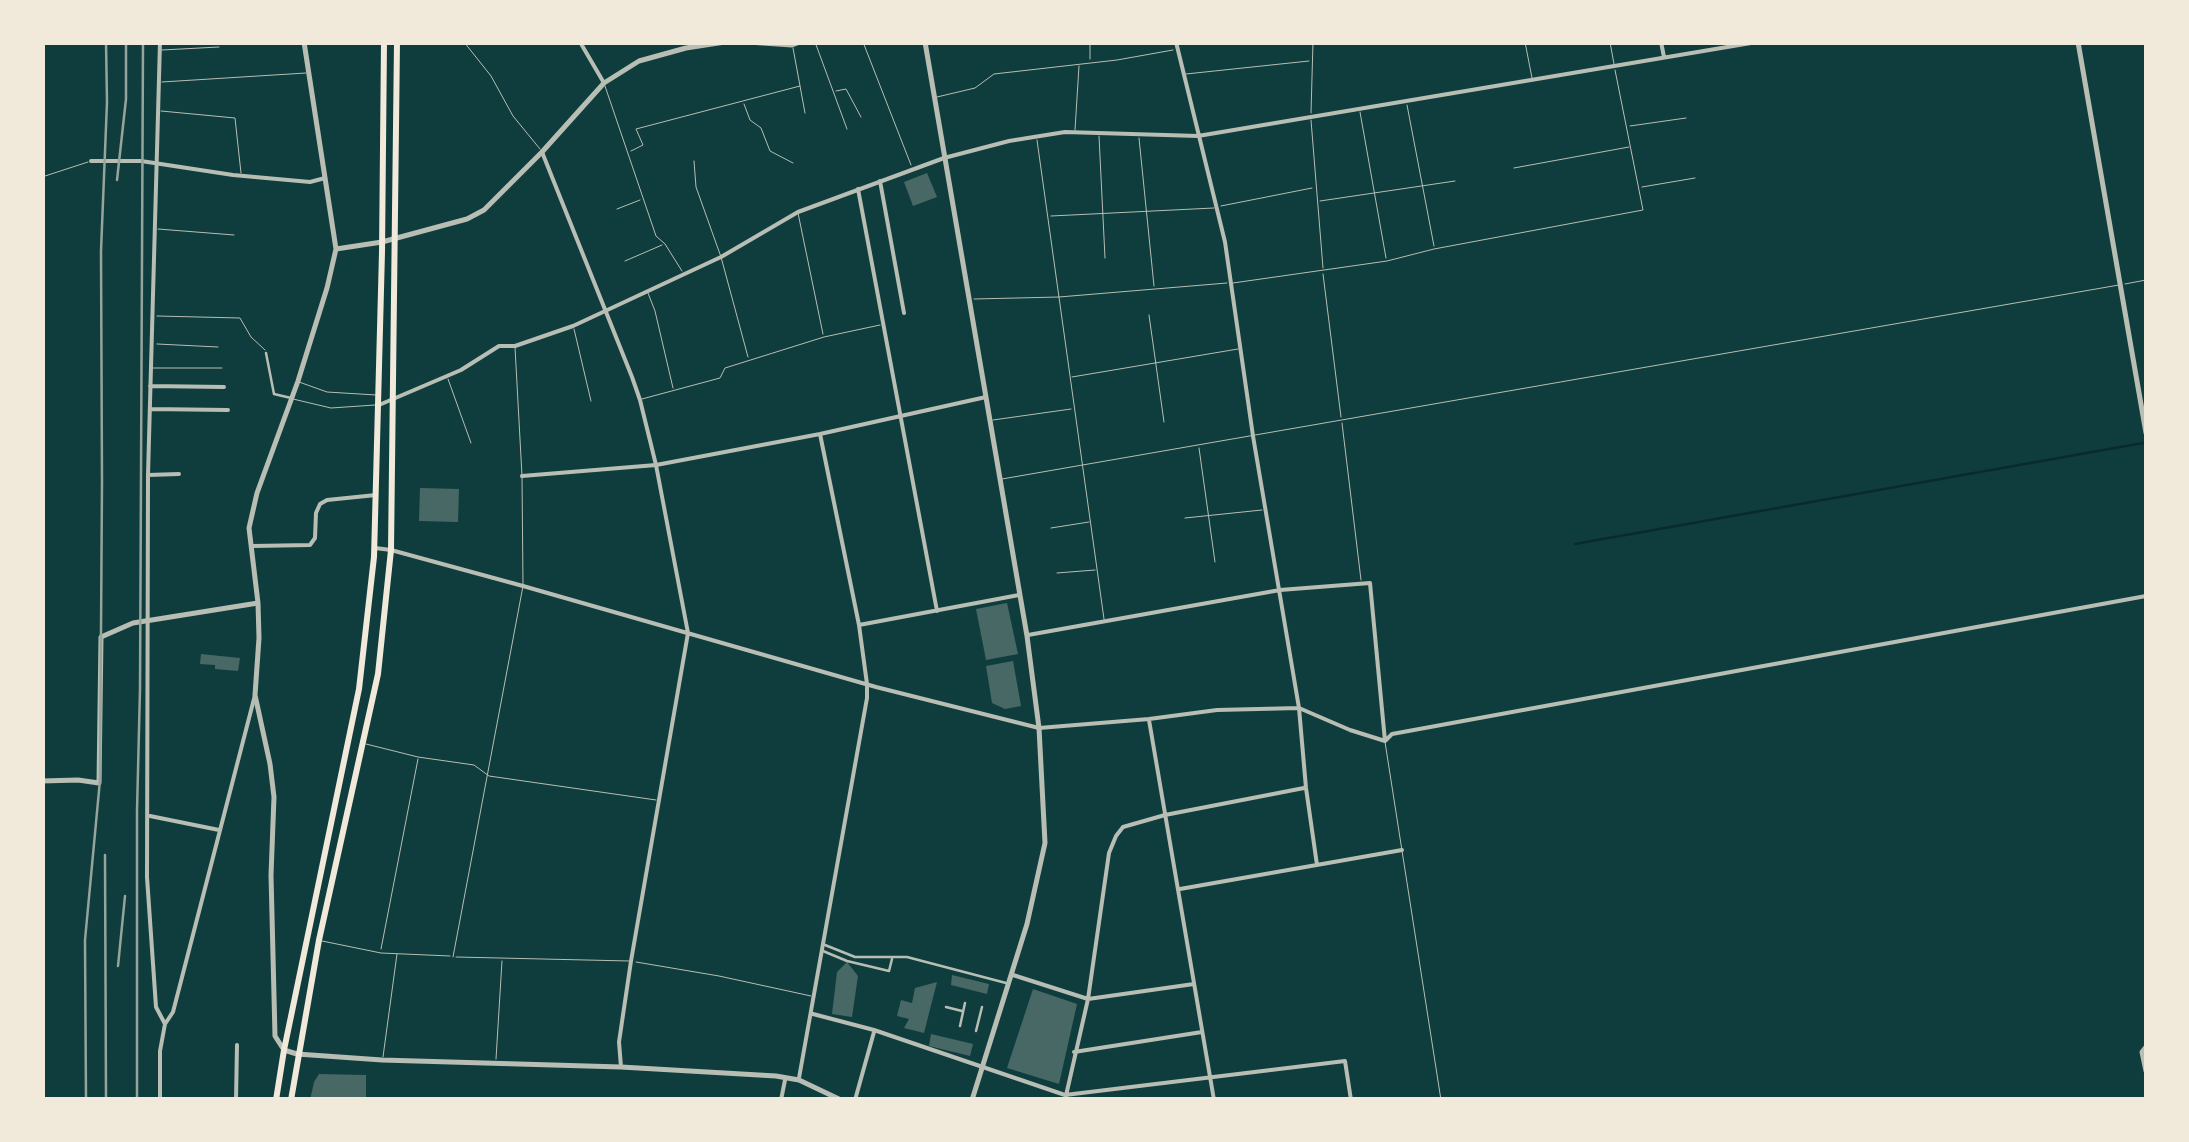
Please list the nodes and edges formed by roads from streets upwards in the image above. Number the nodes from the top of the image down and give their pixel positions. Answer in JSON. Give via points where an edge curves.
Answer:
{"nodes":[{"id":1,"x":160,"y":42,"type":"edge"},
{"id":2,"x":304,"y":42,"type":"edge"},
{"id":3,"x":384,"y":42,"type":"edge"},
{"id":4,"x":397,"y":42,"type":"edge"},
{"id":5,"x":580,"y":42,"type":"edge"},
{"id":6,"x":726,"y":42,"type":"edge"},
{"id":7,"x":748,"y":42,"type":"edge"},
{"id":8,"x":800,"y":42,"type":"edge"},
{"id":9,"x":924,"y":42,"type":"edge"},
{"id":10,"x":1176,"y":42,"type":"edge"},
{"id":11,"x":1661,"y":42,"type":"edge"},
{"id":12,"x":1757,"y":42,"type":"edge"},
{"id":13,"x":2078,"y":42,"type":"edge"},
{"id":14,"x":686,"y":46,"type":"edge"},
{"id":15,"x":1664,"y":58,"type":"junction"},
{"id":16,"x":604,"y":83,"type":"junction"},
{"id":17,"x":1198,"y":136,"type":"junction"},
{"id":18,"x":542,"y":152,"type":"junction"},
{"id":19,"x":944,"y":158,"type":"junction"},
{"id":20,"x":91,"y":161,"type":"road end"},
{"id":21,"x":158,"y":164,"type":"junction"},
{"id":22,"x":325,"y":178,"type":"junction"},
{"id":23,"x":880,"y":181,"type":"junction"},
{"id":24,"x":858,"y":189,"type":"junction"},
{"id":25,"x":395,"y":238,"type":"junction"},
{"id":26,"x":382,"y":242,"type":"junction"},
{"id":27,"x":336,"y":249,"type":"junction"},
{"id":28,"x":604,"y":311,"type":"junction"},
{"id":29,"x":904,"y":313,"type":"dead end"},
{"id":30,"x":266,"y":353,"type":"road end"},
{"id":31,"x":150,"y":386,"type":"junction"},
{"id":32,"x":224,"y":386,"type":"dead end"},
{"id":33,"x":986,"y":397,"type":"junction"},
{"id":34,"x":291,"y":398,"type":"junction"},
{"id":35,"x":394,"y":399,"type":"junction"},
{"id":36,"x":379,"y":405,"type":"junction"},
{"id":37,"x":150,"y":408,"type":"junction"},
{"id":38,"x":228,"y":410,"type":"dead end"},
{"id":39,"x":900,"y":414,"type":"junction"},
{"id":40,"x":2146,"y":433,"type":"edge"},
{"id":41,"x":820,"y":434,"type":"junction"},
{"id":42,"x":656,"y":466,"type":"junction"},
{"id":43,"x":148,"y":474,"type":"junction"},
{"id":44,"x":179,"y":474,"type":"dead end"},
{"id":45,"x":522,"y":476,"type":"road end"},
{"id":46,"x":376,"y":495,"type":"junction"},
{"id":47,"x":252,"y":546,"type":"junction"},
{"id":48,"x":375,"y":548,"type":"junction"},
{"id":49,"x":391,"y":550,"type":"junction"},
{"id":50,"x":1280,"y":590,"type":"junction"},
{"id":51,"x":1020,"y":594,"type":"junction"},
{"id":52,"x":2146,"y":596,"type":"edge"},
{"id":53,"x":258,"y":603,"type":"junction"},
{"id":54,"x":937,"y":612,"type":"junction"},
{"id":55,"x":147,"y":622,"type":"junction"},
{"id":56,"x":859,"y":625,"type":"junction"},
{"id":57,"x":688,"y":633,"type":"junction"},
{"id":58,"x":1027,"y":636,"type":"junction"},
{"id":59,"x":867,"y":684,"type":"junction"},
{"id":60,"x":254,"y":695,"type":"junction"},
{"id":61,"x":1299,"y":708,"type":"junction"},
{"id":62,"x":1148,"y":719,"type":"junction"},
{"id":63,"x":1038,"y":728,"type":"junction"},
{"id":64,"x":1385,"y":741,"type":"junction"},
{"id":65,"x":42,"y":781,"type":"edge"},
{"id":66,"x":1306,"y":788,"type":"junction"},
{"id":67,"x":148,"y":815,"type":"junction"},
{"id":68,"x":1165,"y":815,"type":"junction"},
{"id":69,"x":218,"y":830,"type":"junction"},
{"id":70,"x":1402,"y":850,"type":"road end"},
{"id":71,"x":1317,"y":865,"type":"junction"},
{"id":72,"x":1178,"y":889,"type":"junction"},
{"id":73,"x":824,"y":948,"type":"junction"},
{"id":74,"x":855,"y":960,"type":"junction"},
{"id":75,"x":892,"y":960,"type":"dead end"},
{"id":76,"x":1010,"y":974,"type":"junction"},
{"id":77,"x":1008,"y":984,"type":"junction"},
{"id":78,"x":1194,"y":984,"type":"junction"},
{"id":79,"x":1088,"y":998,"type":"junction"},
{"id":80,"x":965,"y":1003,"type":"dead end"},
{"id":81,"x":982,"y":1007,"type":"dead end"},
{"id":82,"x":946,"y":1008,"type":"dead end"},
{"id":83,"x":964,"y":1012,"type":"junction"},
{"id":84,"x":811,"y":1014,"type":"junction"},
{"id":85,"x":166,"y":1024,"type":"junction"},
{"id":86,"x":960,"y":1026,"type":"dead end"},
{"id":87,"x":874,"y":1030,"type":"junction"},
{"id":88,"x":976,"y":1031,"type":"dead end"},
{"id":89,"x":1202,"y":1032,"type":"junction"},
{"id":90,"x":237,"y":1045,"type":"dead end"},
{"id":91,"x":2146,"y":1047,"type":"edge"},
{"id":92,"x":284,"y":1050,"type":"junction"},
{"id":93,"x":1074,"y":1052,"type":"junction"},
{"id":94,"x":298,"y":1054,"type":"junction"},
{"id":95,"x":982,"y":1066,"type":"junction"},
{"id":96,"x":621,"y":1067,"type":"junction"},
{"id":97,"x":2146,"y":1070,"type":"edge"},
{"id":98,"x":1210,"y":1076,"type":"junction"},
{"id":99,"x":785,"y":1078,"type":"junction"},
{"id":100,"x":798,"y":1080,"type":"junction"},
{"id":101,"x":1065,"y":1097,"type":"edge"},
{"id":102,"x":160,"y":1100,"type":"edge"},
{"id":103,"x":236,"y":1100,"type":"edge"},
{"id":104,"x":276,"y":1100,"type":"edge"},
{"id":105,"x":291,"y":1100,"type":"edge"},
{"id":106,"x":781,"y":1100,"type":"edge"},
{"id":107,"x":841,"y":1100,"type":"edge"},
{"id":108,"x":855,"y":1100,"type":"edge"},
{"id":109,"x":972,"y":1100,"type":"edge"},
{"id":110,"x":1214,"y":1100,"type":"edge"},
{"id":111,"x":1350,"y":1100,"type":"edge"}],
"edges":[{"from":1,"to":21,"type":"street"},
{"from":2,"to":22,"type":"street"},
{"from":3,"to":26,"type":"main road"},
{"from":4,"to":25,"type":"main road"},
{"from":5,"to":16,"type":"street"},
{"from":6,"to":14,"type":"street"},
{"from":7,"to":8,"type":"street"},
{"from":9,"to":19,"type":"street"},
{"from":10,"to":17,"type":"street"},
{"from":11,"to":15,"type":"street"},
{"from":12,"to":15,"type":"street"},
{"from":13,"to":40,"type":"street"},
{"from":14,"to":16,"type":"street","via":[[639,61]]},
{"from":15,"to":17,"type":"street"},
{"from":16,"to":18,"type":"street"},
{"from":17,"to":19,"type":"street","via":[[1075,132]]},
{"from":17,"to":50,"type":"street","via":[[1225,242]]},
{"from":18,"to":25,"type":"street","via":[[484,210]]},
{"from":18,"to":28,"type":"street"},
{"from":19,"to":23,"type":"street"},
{"from":19,"to":33,"type":"street"},
{"from":20,"to":21,"type":"street"},
{"from":21,"to":22,"type":"street","via":[[310,182]]},
{"from":21,"to":31,"type":"street"},
{"from":22,"to":27,"type":"street"},
{"from":23,"to":24,"type":"street"},
{"from":23,"to":29,"type":"street"},
{"from":24,"to":28,"type":"street","via":[[798,212],[721,257]]},
{"from":24,"to":39,"type":"street"},
{"from":25,"to":26,"type":"street"},
{"from":25,"to":35,"type":"main road"},
{"from":26,"to":27,"type":"street"},
{"from":26,"to":36,"type":"main road"},
{"from":27,"to":34,"type":"street"},
{"from":28,"to":35,"type":"street","via":[[515,346],[499,346]]},
{"from":28,"to":42,"type":"street","via":[[640,400]]},
{"from":30,"to":34,"type":"street","via":[[274,394]]},
{"from":31,"to":32,"type":"street"},
{"from":31,"to":37,"type":"street"},
{"from":33,"to":39,"type":"street"},
{"from":33,"to":51,"type":"street"},
{"from":34,"to":47,"type":"street","via":[[250,517]]},
{"from":35,"to":36,"type":"street"},
{"from":35,"to":49,"type":"main road"},
{"from":36,"to":46,"type":"main road"},
{"from":37,"to":38,"type":"street"},
{"from":37,"to":43,"type":"street"},
{"from":39,"to":41,"type":"street"},
{"from":39,"to":54,"type":"street"},
{"from":41,"to":42,"type":"street"},
{"from":41,"to":56,"type":"street"},
{"from":42,"to":45,"type":"street"},
{"from":42,"to":57,"type":"street"},
{"from":43,"to":44,"type":"street"},
{"from":43,"to":55,"type":"street"},
{"from":46,"to":47,"type":"street","via":[[320,504],[310,545]]},
{"from":46,"to":48,"type":"main road"},
{"from":47,"to":53,"type":"street"},
{"from":48,"to":49,"type":"street"},
{"from":48,"to":92,"type":"main road","via":[[359,690]]},
{"from":49,"to":57,"type":"street"},
{"from":49,"to":94,"type":"main road","via":[[378,674]]},
{"from":50,"to":58,"type":"street"},
{"from":50,"to":61,"type":"street"},
{"from":50,"to":64,"type":"street","via":[[1370,583]]},
{"from":51,"to":54,"type":"street"},
{"from":51,"to":58,"type":"street"},
{"from":52,"to":64,"type":"street","via":[[1392,734]]},
{"from":53,"to":55,"type":"street"},
{"from":53,"to":60,"type":"street"},
{"from":54,"to":56,"type":"street"},
{"from":55,"to":65,"type":"street","via":[[101,637],[99,783]]},
{"from":55,"to":67,"type":"street"},
{"from":56,"to":59,"type":"street"},
{"from":57,"to":59,"type":"street"},
{"from":57,"to":96,"type":"street","via":[[631,961]]},
{"from":58,"to":63,"type":"street"},
{"from":59,"to":63,"type":"street"},
{"from":59,"to":73,"type":"street"},
{"from":60,"to":69,"type":"street"},
{"from":60,"to":92,"type":"street","via":[[274,797],[275,1036]]},
{"from":61,"to":62,"type":"street"},
{"from":61,"to":64,"type":"street"},
{"from":61,"to":66,"type":"street"},
{"from":62,"to":63,"type":"street"},
{"from":62,"to":68,"type":"street"},
{"from":63,"to":76,"type":"street","via":[[1045,843]]},
{"from":66,"to":68,"type":"street"},
{"from":66,"to":71,"type":"street"},
{"from":67,"to":69,"type":"street"},
{"from":67,"to":85,"type":"street","via":[[156,1008]]},
{"from":68,"to":72,"type":"street"},
{"from":68,"to":79,"type":"street","via":[[1123,827],[1116,836]]},
{"from":69,"to":85,"type":"street"},
{"from":70,"to":71,"type":"street"},
{"from":71,"to":72,"type":"street"},
{"from":72,"to":78,"type":"street"},
{"from":73,"to":74,"type":"street"},
{"from":73,"to":84,"type":"street"},
{"from":74,"to":75,"type":"street","via":[[888,971]]},
{"from":74,"to":77,"type":"street","via":[[907,957]]},
{"from":76,"to":77,"type":"street"},
{"from":76,"to":79,"type":"street"},
{"from":77,"to":95,"type":"street"},
{"from":78,"to":79,"type":"street"},
{"from":78,"to":89,"type":"street"},
{"from":79,"to":93,"type":"street"},
{"from":80,"to":83,"type":"street"},
{"from":81,"to":88,"type":"street"},
{"from":82,"to":83,"type":"street"},
{"from":83,"to":86,"type":"street"},
{"from":84,"to":87,"type":"street"},
{"from":84,"to":100,"type":"street"},
{"from":85,"to":102,"type":"street"},
{"from":87,"to":95,"type":"street"},
{"from":87,"to":108,"type":"street"},
{"from":89,"to":93,"type":"street"},
{"from":89,"to":98,"type":"street"},
{"from":90,"to":103,"type":"street"},
{"from":91,"to":97,"type":"street"},
{"from":92,"to":94,"type":"street"},
{"from":92,"to":104,"type":"main road"},
{"from":93,"to":101,"type":"street"},
{"from":94,"to":96,"type":"street"},
{"from":94,"to":105,"type":"main road"},
{"from":95,"to":101,"type":"street"},
{"from":95,"to":109,"type":"street"},
{"from":96,"to":99,"type":"street"},
{"from":98,"to":101,"type":"street"},
{"from":98,"to":110,"type":"street"},
{"from":98,"to":111,"type":"street","via":[[1345,1062]]},
{"from":99,"to":100,"type":"street"},
{"from":99,"to":106,"type":"street"},
{"from":100,"to":107,"type":"street"}]}
